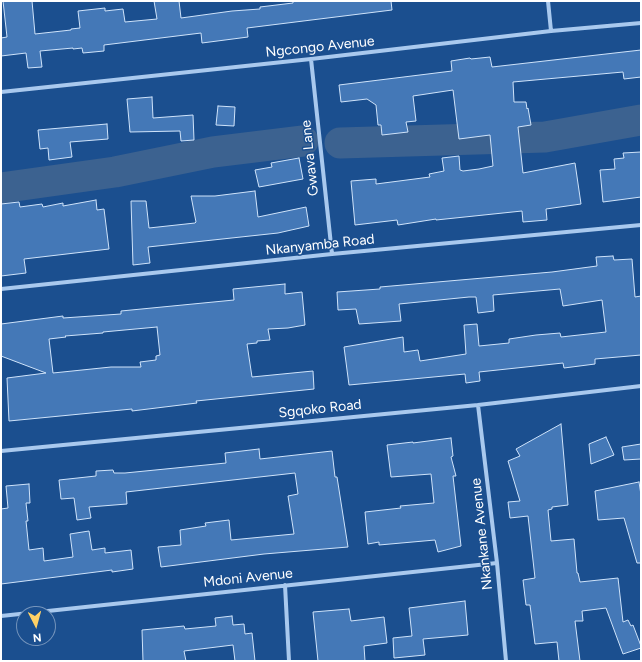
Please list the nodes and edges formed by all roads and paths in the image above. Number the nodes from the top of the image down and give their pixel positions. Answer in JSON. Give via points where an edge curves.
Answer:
{"nodes":[{"id":1,"x":548,"y":1,"type":"edge"},
{"id":2,"x":641,"y":24,"type":"edge"},
{"id":3,"x":551,"y":31,"type":"junction"},
{"id":4,"x":311,"y":60,"type":"junction"},
{"id":5,"x":1,"y":92,"type":"edge"},
{"id":6,"x":641,"y":225,"type":"edge"},
{"id":7,"x":332,"y":254,"type":"junction"},
{"id":8,"x":1,"y":289,"type":"edge"},
{"id":9,"x":641,"y":386,"type":"edge"},
{"id":10,"x":478,"y":405,"type":"junction"},
{"id":11,"x":1,"y":451,"type":"edge"},
{"id":12,"x":497,"y":563,"type":"junction"},
{"id":13,"x":285,"y":585,"type":"junction"},
{"id":14,"x":1,"y":616,"type":"edge"},
{"id":15,"x":289,"y":661,"type":"edge"},
{"id":16,"x":506,"y":661,"type":"edge"}],
"edges":[{"from":1,"to":3,"type":"street"},
{"from":2,"to":3,"type":"street","name":"Ngcongo Avenue"},
{"from":3,"to":4,"type":"street","name":"Ngcongo Avenue"},
{"from":4,"to":5,"type":"street","name":"Ngcongo Avenue"},
{"from":4,"to":7,"type":"street","name":"Gwava Lane"},
{"from":6,"to":7,"type":"street","name":"Nkanyamba Road"},
{"from":7,"to":8,"type":"street","name":"Nkanyamba Road"},
{"from":9,"to":10,"type":"street","name":"Sgqoko Road"},
{"from":10,"to":11,"type":"street","name":"Sgqoko Road"},
{"from":10,"to":12,"type":"street","name":"Nkankane Avenue"},
{"from":12,"to":13,"type":"street","name":"Mdoni Avenue"},
{"from":12,"to":16,"type":"street","name":"Nkankane Avenue"},
{"from":13,"to":14,"type":"street","name":"Mdoni Avenue"},
{"from":13,"to":15,"type":"street"}]}
